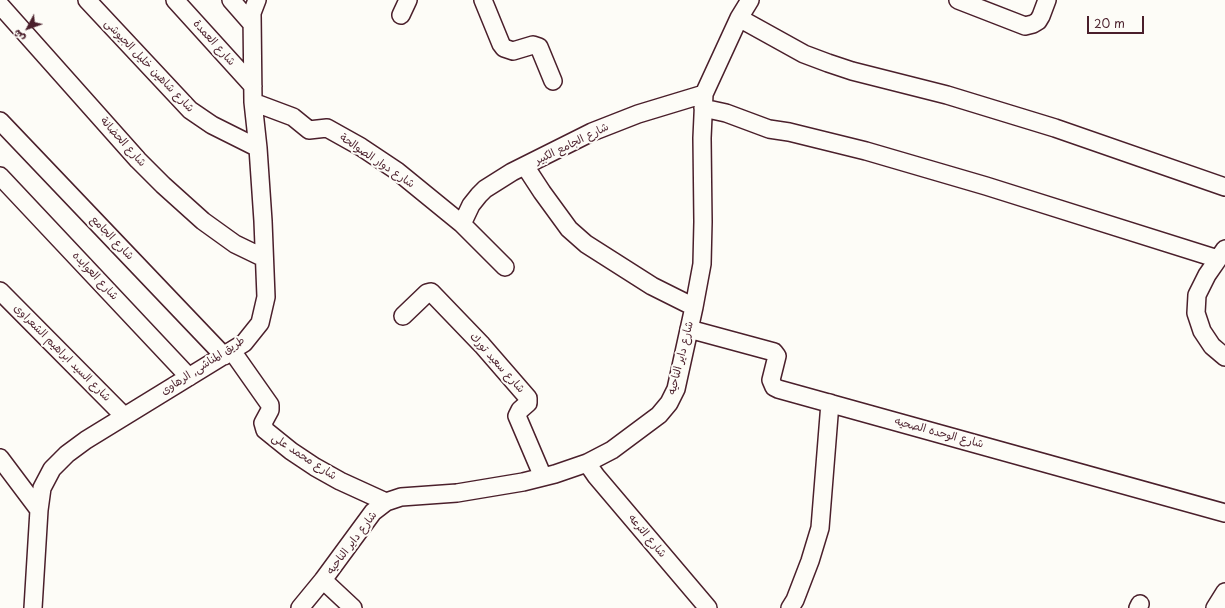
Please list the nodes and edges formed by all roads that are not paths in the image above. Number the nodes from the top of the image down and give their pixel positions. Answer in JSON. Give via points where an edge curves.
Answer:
{"nodes":[{"id":1,"x":87,"y":0,"type":"edge"},
{"id":2,"x":175,"y":0,"type":"edge"},
{"id":3,"x":231,"y":0,"type":"edge"},
{"id":4,"x":257,"y":0,"type":"edge"},
{"id":5,"x":408,"y":0,"type":"edge"},
{"id":6,"x":483,"y":0,"type":"edge"},
{"id":7,"x":750,"y":0,"type":"edge"},
{"id":8,"x":958,"y":0,"type":"edge"},
{"id":9,"x":1047,"y":0,"type":"edge"},
{"id":10,"x":0,"y":4,"type":"edge"},
{"id":11,"x":400,"y":15,"type":"dead end"},
{"id":12,"x":739,"y":18,"type":"junction"},
{"id":13,"x":252,"y":24,"type":"junction"},
{"id":14,"x":553,"y":81,"type":"dead end"},
{"id":15,"x":253,"y":94,"type":"junction"},
{"id":16,"x":703,"y":101,"type":"junction"},
{"id":17,"x":0,"y":121,"type":"edge"},
{"id":18,"x":258,"y":148,"type":"junction"},
{"id":19,"x":525,"y":166,"type":"junction"},
{"id":20,"x":0,"y":176,"type":"edge"},
{"id":21,"x":1225,"y":187,"type":"edge"},
{"id":22,"x":462,"y":224,"type":"junction"},
{"id":23,"x":1222,"y":254,"type":"edge"},
{"id":24,"x":264,"y":258,"type":"junction"},
{"id":25,"x":505,"y":267,"type":"dead end"},
{"id":26,"x":0,"y":291,"type":"edge"},
{"id":27,"x":694,"y":308,"type":"junction"},
{"id":28,"x":403,"y":316,"type":"dead end"},
{"id":29,"x":689,"y":329,"type":"junction"},
{"id":30,"x":228,"y":353,"type":"junction"},
{"id":31,"x":1225,"y":357,"type":"edge"},
{"id":32,"x":189,"y":377,"type":"junction"},
{"id":33,"x":830,"y":403,"type":"junction"},
{"id":34,"x":124,"y":416,"type":"junction"},
{"id":35,"x":0,"y":458,"type":"edge"},
{"id":36,"x":587,"y":463,"type":"junction"},
{"id":37,"x":543,"y":477,"type":"junction"},
{"id":38,"x":386,"y":502,"type":"junction"},
{"id":39,"x":39,"y":510,"type":"junction"},
{"id":40,"x":1225,"y":512,"type":"edge"},
{"id":41,"x":323,"y":580,"type":"junction"},
{"id":42,"x":1225,"y":592,"type":"edge"},
{"id":43,"x":33,"y":608,"type":"edge"},
{"id":44,"x":300,"y":608,"type":"edge"},
{"id":45,"x":353,"y":608,"type":"edge"},
{"id":46,"x":708,"y":608,"type":"edge"},
{"id":47,"x":790,"y":608,"type":"edge"},
{"id":48,"x":1215,"y":608,"type":"edge"}],
"edges":[{"from":1,"to":18,"type":"street","name":"شارع شاهين خليل الجيوشى","via":[[190,110],[212,125]]},
{"from":2,"to":15,"type":"street","name":"شارع العمدة"},
{"from":3,"to":13,"type":"street"},
{"from":4,"to":13,"type":"street","name":"طريق المناشى, الرهاوى","via":[[252,13]]},
{"from":5,"to":11,"type":"street"},
{"from":6,"to":14,"type":"street","via":[[504,48],[513,51],[532,45],[539,47]]},
{"from":7,"to":12,"type":"street","name":"شارع داير الناحيه"},
{"from":8,"to":9,"type":"street","via":[[1025,26],[1038,21]]},
{"from":10,"to":24,"type":"street","name":"شارع الحضانة","via":[[162,185],[203,221],[235,244]]},
{"from":12,"to":16,"type":"street","name":"شارع داير الناحيه"},
{"from":12,"to":21,"type":"street","via":[[804,54],[822,61],[1055,128]]},
{"from":13,"to":15,"type":"street","name":"طريق المناشى, الرهاوى"},
{"from":15,"to":18,"type":"street","name":"طريق المناشى, الرهاوى"},
{"from":15,"to":22,"type":"street","name":"شارع دوار الصوالحة","via":[[293,117],[309,130],[327,128],[361,147],[397,171]]},
{"from":16,"to":19,"type":"street","name":"شارع الجامع الكبير","via":[[638,114],[598,130]]},
{"from":16,"to":23,"type":"street","via":[[726,113],[769,129],[866,151]]},
{"from":16,"to":27,"type":"street","name":"شارع داير الناحيه","via":[[702,264]]},
{"from":17,"to":30,"type":"street","name":"شارع الجامع"},
{"from":18,"to":24,"type":"street","name":"طريق المناشى, الرهاوى","via":[[264,220]]},
{"from":19,"to":22,"type":"street","name":"شارع الجامع الكبير","via":[[485,189],[471,205]]},
{"from":19,"to":27,"type":"street","via":[[569,229],[586,244],[652,286]]},
{"from":20,"to":32,"type":"street","name":"شارع العوايده"},
{"from":22,"to":25,"type":"street","name":"شارع دوار الصوالحة"},
{"from":23,"to":31,"type":"street","via":[[1197,295],[1196,313],[1202,331],[1212,346]]},
{"from":24,"to":30,"type":"street","name":"طريق المناشى, الرهاوى","via":[[266,297],[260,323],[244,343]]},
{"from":26,"to":34,"type":"street","name":"شارع السيد ابراهيم الشعراوى"},
{"from":27,"to":29,"type":"street","name":"شارع داير الناحيه"},
{"from":28,"to":37,"type":"street","name":"شارع سعيد تورك","via":[[426,293],[431,292],[508,374],[528,398],[528,403],[520,410],[518,416]]},
{"from":29,"to":33,"type":"street","name":"شارع الوحده الصحيه","via":[[773,351],[777,356],[771,380],[774,387]]},
{"from":29,"to":36,"type":"street","name":"شارع داير الناحيه","via":[[676,389],[669,403],[659,415],[612,450]]},
{"from":30,"to":32,"type":"street","name":"طريق المناشى, الرهاوى"},
{"from":30,"to":38,"type":"street","name":"شارع محمد على","via":[[270,405],[263,423],[264,430],[315,467]]},
{"from":32,"to":34,"type":"street","name":"طريق المناشى, الرهاوى"},
{"from":33,"to":40,"type":"street","name":"شارع الوحده الصحيه"},
{"from":33,"to":47,"type":"street","via":[[820,528],[810,561]]},
{"from":34,"to":39,"type":"street","name":"طريق المناشى, الرهاوى","via":[[86,440],[52,469],[42,488]]},
{"from":35,"to":39,"type":"street"},
{"from":36,"to":37,"type":"street","name":"شارع داير الناحيه"},
{"from":36,"to":46,"type":"street","name":"شارع الترعه"},
{"from":37,"to":38,"type":"street","name":"شارع داير الناحيه","via":[[490,489],[401,497]]},
{"from":38,"to":41,"type":"street","name":"شارع داير الناحيه","via":[[373,512]]},
{"from":39,"to":43,"type":"street","name":"طريق المناشى, الرهاوى"},
{"from":41,"to":44,"type":"street","name":"شارع داير الناحيه"},
{"from":41,"to":45,"type":"street"},
{"from":42,"to":48,"type":"street"}]}
